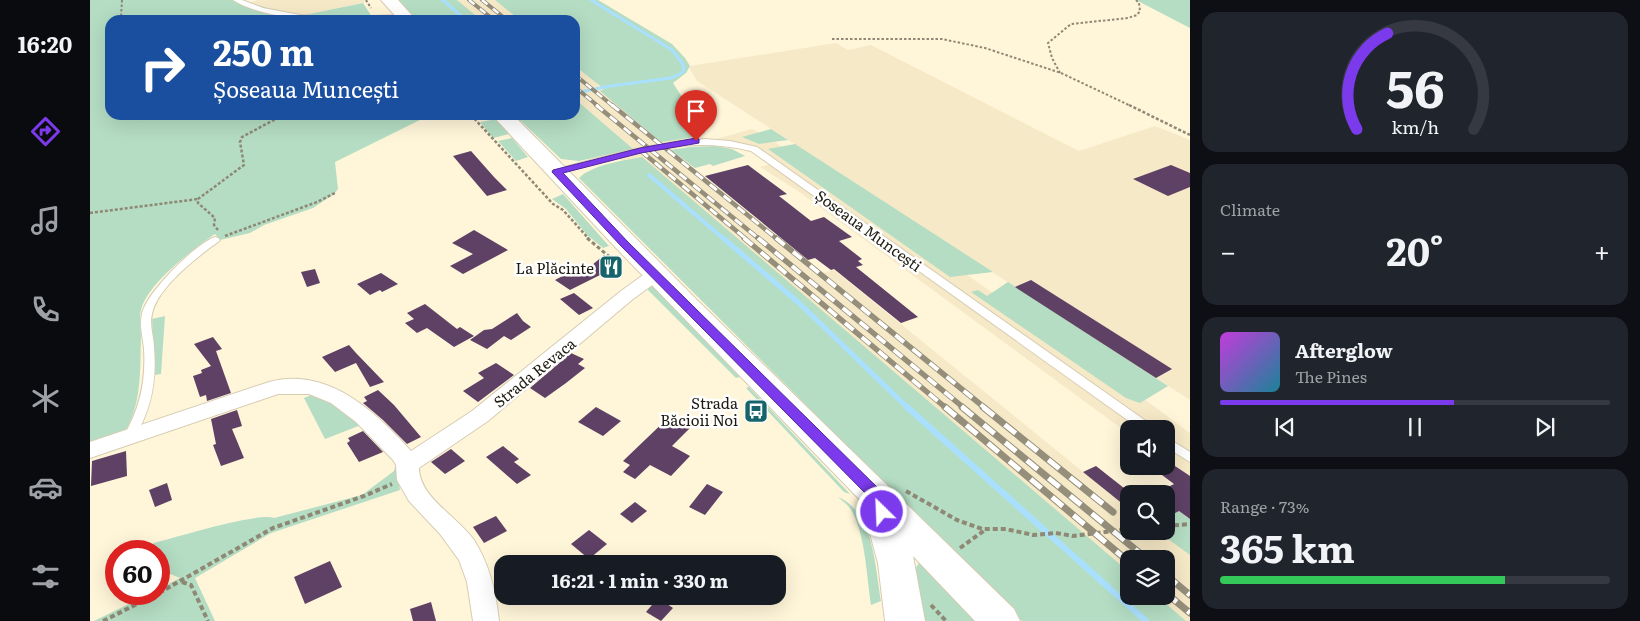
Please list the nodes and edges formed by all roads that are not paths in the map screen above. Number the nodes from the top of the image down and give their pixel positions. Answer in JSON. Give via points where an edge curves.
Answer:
{"nodes":[{"id":1,"x":236,"y":0,"type":"edge"},
{"id":2,"x":389,"y":0,"type":"edge"},
{"id":3,"x":295,"y":15,"type":"edge"},
{"id":4,"x":403,"y":15,"type":"edge"},
{"id":5,"x":507,"y":120,"type":"edge"},
{"id":6,"x":556,"y":172,"type":"junction"},
{"id":7,"x":215,"y":240,"type":"dead end"},
{"id":8,"x":648,"y":280,"type":"junction"},
{"id":9,"x":1136,"y":420,"type":"edge"},
{"id":10,"x":129,"y":438,"type":"junction"},
{"id":11,"x":1175,"y":447,"type":"edge"},
{"id":12,"x":90,"y":450,"type":"edge"},
{"id":13,"x":1190,"y":458,"type":"edge"},
{"id":14,"x":408,"y":470,"type":"junction"},
{"id":15,"x":888,"y":491,"type":"junction"},
{"id":16,"x":486,"y":621,"type":"edge"},
{"id":17,"x":905,"y":621,"type":"edge"},
{"id":18,"x":1000,"y":621,"type":"edge"}],
"edges":[{"from":1,"to":3,"type":"lane","via":[[266,11]]},
{"from":2,"to":4,"type":"main road"},
{"from":5,"to":6,"type":"main road"},
{"from":6,"to":8,"type":"main road"},
{"from":6,"to":9,"type":"lane","name":"Șoseaua Muncești","via":[[688,142],[731,143],[754,149]]},
{"from":7,"to":10,"type":"lane","via":[[184,263],[147,312],[150,382],[138,425]]},
{"from":8,"to":14,"type":"street","name":"Strada Revaca"},
{"from":8,"to":15,"type":"main road"},
{"from":10,"to":12,"type":"street"},
{"from":10,"to":14,"type":"street","via":[[262,391],[288,385],[312,386],[353,406],[372,423]]},
{"from":11,"to":13,"type":"lane"},
{"from":14,"to":16,"type":"street","via":[[408,479],[418,496],[451,530],[475,563]]},
{"from":15,"to":17,"type":"main road"},
{"from":15,"to":18,"type":"main road","via":[[941,561]]}]}
